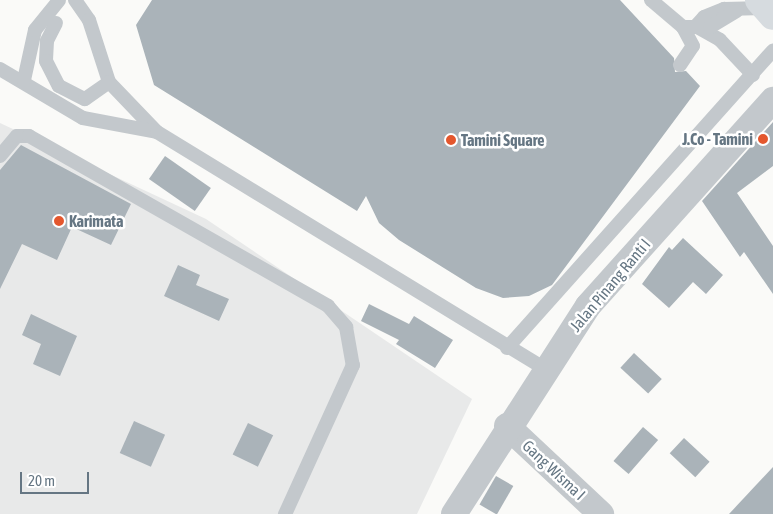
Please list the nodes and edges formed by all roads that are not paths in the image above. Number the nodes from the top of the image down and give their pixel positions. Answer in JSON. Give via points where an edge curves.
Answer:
{"nodes":[{"id":1,"x":59,"y":0,"type":"edge"},
{"id":2,"x":75,"y":0,"type":"edge"},
{"id":3,"x":651,"y":0,"type":"edge"},
{"id":4,"x":759,"y":9,"type":"edge"},
{"id":5,"x":56,"y":22,"type":"dead end"},
{"id":6,"x":689,"y":27,"type":"junction"},
{"id":7,"x":773,"y":50,"type":"edge"},
{"id":8,"x":680,"y":65,"type":"dead end"},
{"id":9,"x":0,"y":69,"type":"edge"},
{"id":10,"x":753,"y":75,"type":"junction"},
{"id":11,"x":24,"y":80,"type":"junction"},
{"id":12,"x":109,"y":82,"type":"junction"},
{"id":13,"x":773,"y":100,"type":"edge"},
{"id":14,"x":157,"y":132,"type":"junction"},
{"id":15,"x":0,"y":156,"type":"edge"},
{"id":16,"x":507,"y":348,"type":"junction"},
{"id":17,"x":545,"y":369,"type":"junction"},
{"id":18,"x":507,"y":426,"type":"junction"},
{"id":19,"x":285,"y":514,"type":"edge"},
{"id":20,"x":454,"y":514,"type":"edge"},
{"id":21,"x":601,"y":514,"type":"edge"}],
"edges":[{"from":1,"to":11,"type":"lane","via":[[35,30]]},
{"from":2,"to":12,"type":"lane","via":[[89,20]]},
{"from":3,"to":6,"type":"lane"},
{"from":4,"to":6,"type":"lane","via":[[723,23]]},
{"from":5,"to":12,"type":"lane","via":[[47,41],[46,61],[59,86],[85,99]]},
{"from":6,"to":8,"type":"lane","via":[[693,46]]},
{"from":6,"to":10,"type":"lane","via":[[720,40]]},
{"from":7,"to":10,"type":"lane"},
{"from":9,"to":11,"type":"lane"},
{"from":10,"to":16,"type":"lane"},
{"from":11,"to":14,"type":"lane","via":[[82,118]]},
{"from":12,"to":14,"type":"lane"},
{"from":13,"to":17,"type":"street","name":"Jalan Pinang Ranti I","via":[[588,306]]},
{"from":14,"to":16,"type":"lane"},
{"from":15,"to":19,"type":"lane","via":[[17,136],[29,136],[328,306],[346,327],[353,365]]},
{"from":16,"to":17,"type":"lane"},
{"from":17,"to":18,"type":"street","name":"Jalan Pinang Ranti I"},
{"from":18,"to":20,"type":"street","name":"Jalan Pinang Ranti I"},
{"from":18,"to":21,"type":"street","name":"Gang Wisma I"}]}
